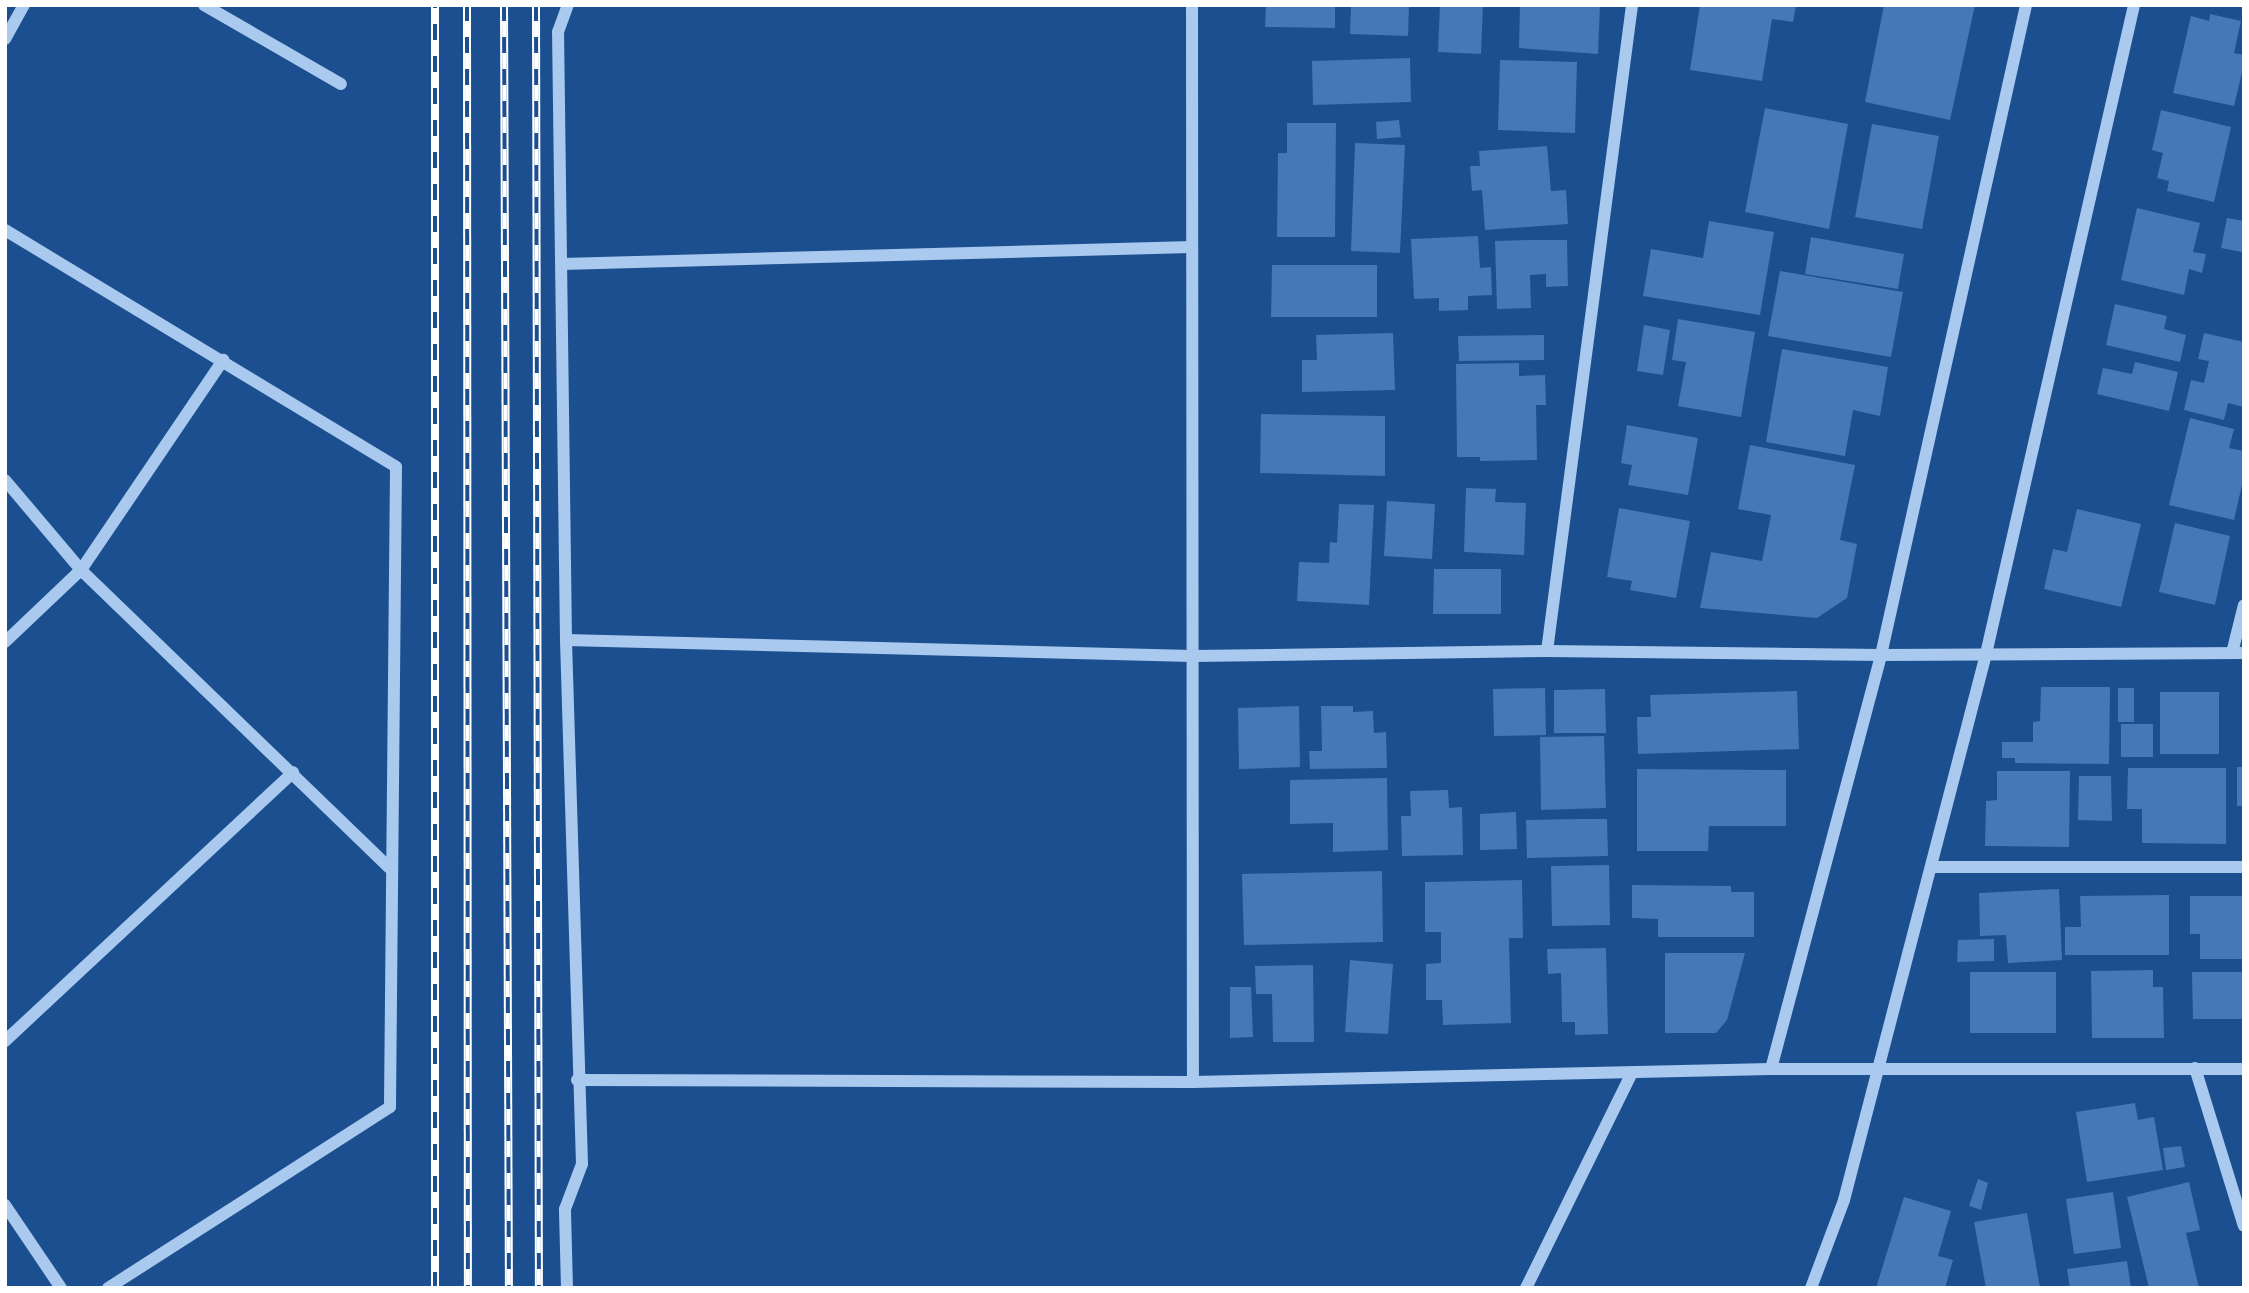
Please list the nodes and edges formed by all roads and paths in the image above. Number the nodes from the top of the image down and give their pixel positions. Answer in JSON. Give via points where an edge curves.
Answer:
{"nodes":[{"id":1,"x":24,"y":5,"type":"edge"},
{"id":2,"x":204,"y":5,"type":"edge"},
{"id":3,"x":568,"y":5,"type":"edge"},
{"id":4,"x":1192,"y":5,"type":"edge"},
{"id":5,"x":1632,"y":5,"type":"edge"},
{"id":6,"x":2026,"y":5,"type":"edge"},
{"id":7,"x":2134,"y":5,"type":"edge"},
{"id":8,"x":5,"y":39,"type":"edge"},
{"id":9,"x":341,"y":84,"type":"dead end"},
{"id":10,"x":5,"y":230,"type":"edge"},
{"id":11,"x":1192,"y":247,"type":"junction"},
{"id":12,"x":562,"y":264,"type":"junction"},
{"id":13,"x":222,"y":360,"type":"junction"},
{"id":14,"x":5,"y":480,"type":"edge"},
{"id":15,"x":81,"y":570,"type":"junction"},
{"id":16,"x":2244,"y":604,"type":"edge"},
{"id":17,"x":566,"y":640,"type":"junction"},
{"id":18,"x":5,"y":642,"type":"edge"},
{"id":19,"x":1547,"y":651,"type":"junction"},
{"id":20,"x":2238,"y":653,"type":"edge"},
{"id":21,"x":1986,"y":654,"type":"junction"},
{"id":22,"x":1881,"y":655,"type":"junction"},
{"id":23,"x":1192,"y":656,"type":"junction"},
{"id":24,"x":293,"y":772,"type":"junction"},
{"id":25,"x":389,"y":867,"type":"junction"},
{"id":26,"x":1931,"y":867,"type":"junction"},
{"id":27,"x":2244,"y":867,"type":"edge"},
{"id":28,"x":5,"y":1041,"type":"edge"},
{"id":29,"x":1879,"y":1068,"type":"junction"},
{"id":30,"x":2195,"y":1068,"type":"junction"},
{"id":31,"x":1771,"y":1069,"type":"junction"},
{"id":32,"x":2244,"y":1069,"type":"edge"},
{"id":33,"x":1632,"y":1073,"type":"junction"},
{"id":34,"x":577,"y":1080,"type":"junction"},
{"id":35,"x":1193,"y":1082,"type":"junction"},
{"id":36,"x":5,"y":1205,"type":"edge"},
{"id":37,"x":2244,"y":1226,"type":"edge"},
{"id":38,"x":61,"y":1288,"type":"edge"},
{"id":39,"x":108,"y":1288,"type":"edge"},
{"id":40,"x":566,"y":1288,"type":"edge"},
{"id":41,"x":1526,"y":1288,"type":"edge"},
{"id":42,"x":1811,"y":1288,"type":"edge"}],
"edges":[{"from":1,"to":8,"type":"street"},
{"from":2,"to":9,"type":"street"},
{"from":3,"to":12,"type":"street","via":[[558,32]]},
{"from":4,"to":11,"type":"street"},
{"from":5,"to":19,"type":"street"},
{"from":6,"to":22,"type":"street"},
{"from":7,"to":21,"type":"street"},
{"from":10,"to":13,"type":"street"},
{"from":11,"to":12,"type":"street"},
{"from":11,"to":23,"type":"street"},
{"from":12,"to":17,"type":"street"},
{"from":13,"to":15,"type":"street"},
{"from":13,"to":25,"type":"street","via":[[396,467]]},
{"from":14,"to":15,"type":"street"},
{"from":15,"to":18,"type":"street"},
{"from":15,"to":24,"type":"street"},
{"from":16,"to":20,"type":"street"},
{"from":17,"to":23,"type":"street"},
{"from":17,"to":34,"type":"street"},
{"from":19,"to":22,"type":"street"},
{"from":19,"to":23,"type":"street"},
{"from":20,"to":21,"type":"street"},
{"from":21,"to":22,"type":"street"},
{"from":21,"to":26,"type":"street"},
{"from":22,"to":31,"type":"street"},
{"from":23,"to":35,"type":"street"},
{"from":24,"to":25,"type":"street"},
{"from":24,"to":28,"type":"street"},
{"from":25,"to":39,"type":"street","via":[[390,1107]]},
{"from":26,"to":27,"type":"street"},
{"from":26,"to":29,"type":"street"},
{"from":29,"to":30,"type":"street"},
{"from":29,"to":31,"type":"street"},
{"from":29,"to":42,"type":"street","via":[[1844,1200]]},
{"from":30,"to":32,"type":"street"},
{"from":30,"to":37,"type":"street"},
{"from":31,"to":33,"type":"street"},
{"from":33,"to":35,"type":"street"},
{"from":33,"to":41,"type":"street"},
{"from":34,"to":35,"type":"street"},
{"from":34,"to":40,"type":"street","via":[[582,1164],[565,1209]]},
{"from":36,"to":38,"type":"street"}]}
